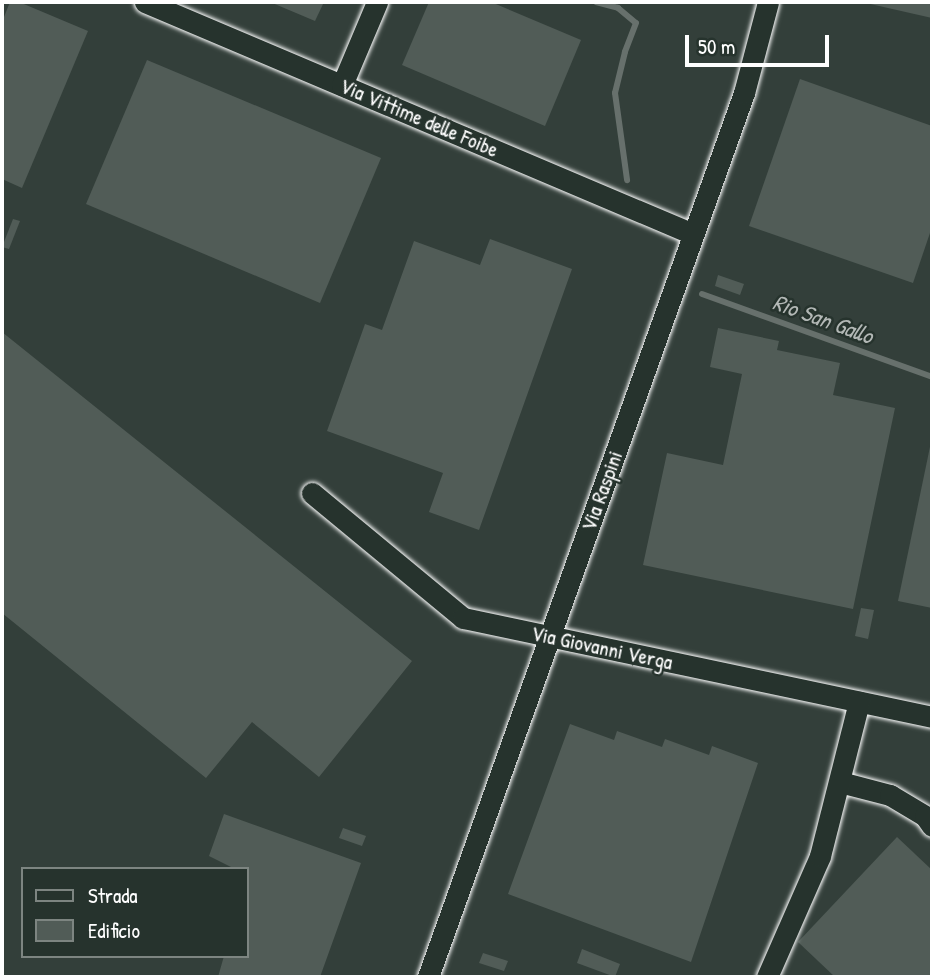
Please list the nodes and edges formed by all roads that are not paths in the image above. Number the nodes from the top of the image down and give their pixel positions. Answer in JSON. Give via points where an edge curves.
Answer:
{"nodes":[{"id":1,"x":145,"y":2,"type":"edge"},
{"id":2,"x":377,"y":2,"type":"edge"},
{"id":3,"x":768,"y":2,"type":"edge"},
{"id":4,"x":342,"y":85,"type":"junction"},
{"id":5,"x":694,"y":234,"type":"junction"},
{"id":6,"x":312,"y":493,"type":"dead end"},
{"id":7,"x":550,"y":637,"type":"junction"},
{"id":8,"x":859,"y":702,"type":"junction"},
{"id":9,"x":932,"y":718,"type":"edge"},
{"id":10,"x":840,"y":782,"type":"junction"},
{"id":11,"x":932,"y":826,"type":"edge"},
{"id":12,"x":428,"y":977,"type":"edge"},
{"id":13,"x":767,"y":977,"type":"edge"}],
"edges":[{"from":1,"to":4,"type":"street","name":"Via Vittime delle Foibe"},
{"from":2,"to":4,"type":"street"},
{"from":3,"to":5,"type":"street","name":"Via Raspini","via":[[744,93]]},
{"from":4,"to":5,"type":"street","name":"Via Vittime delle Foibe"},
{"from":5,"to":7,"type":"street","name":"Via Raspini"},
{"from":6,"to":7,"type":"street","name":"Via Giovanni Verga","via":[[463,618]]},
{"from":7,"to":8,"type":"street","name":"Via Giovanni Verga"},
{"from":7,"to":12,"type":"street","name":"Via Raspini"},
{"from":8,"to":9,"type":"street","name":"Via Giovanni Verga"},
{"from":8,"to":10,"type":"street"},
{"from":10,"to":11,"type":"street","via":[[890,795],[925,816]]},
{"from":10,"to":13,"type":"street","via":[[820,856]]}]}
